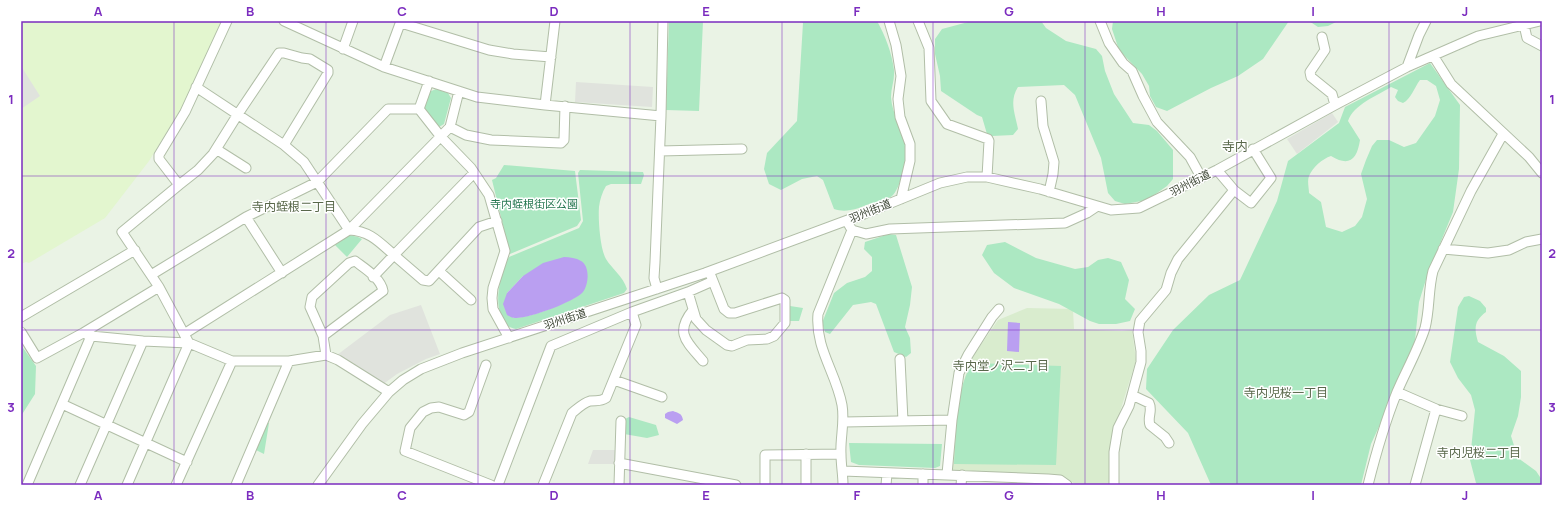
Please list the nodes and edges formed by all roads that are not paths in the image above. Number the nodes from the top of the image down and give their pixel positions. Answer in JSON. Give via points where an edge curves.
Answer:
{"nodes":[{"id":1,"x":227,"y":21,"type":"edge"},
{"id":2,"x":284,"y":21,"type":"edge"},
{"id":3,"x":353,"y":21,"type":"edge"},
{"id":4,"x":555,"y":21,"type":"edge"},
{"id":5,"x":663,"y":21,"type":"edge"},
{"id":6,"x":889,"y":21,"type":"edge"},
{"id":7,"x":918,"y":21,"type":"edge"},
{"id":8,"x":1100,"y":21,"type":"edge"},
{"id":9,"x":1426,"y":21,"type":"edge"},
{"id":10,"x":1540,"y":21,"type":"edge"},
{"id":11,"x":401,"y":22,"type":"edge"},
{"id":12,"x":304,"y":25,"type":"edge"},
{"id":13,"x":1524,"y":25,"type":"junction"},
{"id":14,"x":1322,"y":36,"type":"dead end"},
{"id":15,"x":1542,"y":46,"type":"edge"},
{"id":16,"x":343,"y":49,"type":"junction"},
{"id":17,"x":1434,"y":56,"type":"junction"},
{"id":18,"x":551,"y":57,"type":"junction"},
{"id":19,"x":384,"y":67,"type":"junction"},
{"id":20,"x":1407,"y":68,"type":"junction"},
{"id":21,"x":429,"y":81,"type":"junction"},
{"id":22,"x":196,"y":87,"type":"junction"},
{"id":23,"x":459,"y":91,"type":"junction"},
{"id":24,"x":1041,"y":102,"type":"dead end"},
{"id":25,"x":545,"y":105,"type":"junction"},
{"id":26,"x":1335,"y":105,"type":"junction"},
{"id":27,"x":565,"y":106,"type":"junction"},
{"id":28,"x":419,"y":109,"type":"junction"},
{"id":29,"x":238,"y":114,"type":"junction"},
{"id":30,"x":661,"y":116,"type":"junction"},
{"id":31,"x":450,"y":127,"type":"junction"},
{"id":32,"x":1503,"y":134,"type":"junction"},
{"id":33,"x":441,"y":137,"type":"junction"},
{"id":34,"x":284,"y":145,"type":"junction"},
{"id":35,"x":216,"y":149,"type":"junction"},
{"id":36,"x":742,"y":149,"type":"dead end"},
{"id":37,"x":1253,"y":149,"type":"junction"},
{"id":38,"x":660,"y":151,"type":"junction"},
{"id":39,"x":246,"y":168,"type":"dead end"},
{"id":40,"x":1217,"y":170,"type":"junction"},
{"id":41,"x":474,"y":173,"type":"junction"},
{"id":42,"x":1542,"y":173,"type":"edge"},
{"id":43,"x":987,"y":177,"type":"junction"},
{"id":44,"x":1201,"y":177,"type":"junction"},
{"id":45,"x":317,"y":182,"type":"junction"},
{"id":46,"x":179,"y":185,"type":"junction"},
{"id":47,"x":1234,"y":190,"type":"junction"},
{"id":48,"x":1049,"y":192,"type":"junction"},
{"id":49,"x":901,"y":199,"type":"junction"},
{"id":50,"x":1096,"y":207,"type":"junction"},
{"id":51,"x":246,"y":217,"type":"junction"},
{"id":52,"x":497,"y":221,"type":"junction"},
{"id":53,"x":846,"y":221,"type":"junction"},
{"id":54,"x":349,"y":230,"type":"junction"},
{"id":55,"x":852,"y":230,"type":"junction"},
{"id":56,"x":1542,"y":239,"type":"edge"},
{"id":57,"x":1443,"y":249,"type":"junction"},
{"id":58,"x":135,"y":250,"type":"junction"},
{"id":59,"x":394,"y":255,"type":"junction"},
{"id":60,"x":439,"y":271,"type":"junction"},
{"id":61,"x":710,"y":271,"type":"junction"},
{"id":62,"x":282,"y":273,"type":"junction"},
{"id":63,"x":151,"y":275,"type":"junction"},
{"id":64,"x":374,"y":276,"type":"junction"},
{"id":65,"x":713,"y":280,"type":"junction"},
{"id":66,"x":159,"y":287,"type":"junction"},
{"id":67,"x":656,"y":289,"type":"junction"},
{"id":68,"x":688,"y":292,"type":"junction"},
{"id":69,"x":471,"y":300,"type":"dead end"},
{"id":70,"x":999,"y":309,"type":"dead end"},
{"id":71,"x":693,"y":310,"type":"junction"},
{"id":72,"x":632,"y":312,"type":"junction"},
{"id":73,"x":21,"y":317,"type":"edge"},
{"id":74,"x":21,"y":332,"type":"edge"},
{"id":75,"x":184,"y":334,"type":"junction"},
{"id":76,"x":87,"y":335,"type":"junction"},
{"id":77,"x":323,"y":336,"type":"junction"},
{"id":78,"x":509,"y":338,"type":"junction"},
{"id":79,"x":143,"y":341,"type":"junction"},
{"id":80,"x":189,"y":343,"type":"junction"},
{"id":81,"x":326,"y":355,"type":"junction"},
{"id":82,"x":900,"y":359,"type":"dead end"},
{"id":83,"x":232,"y":361,"type":"junction"},
{"id":84,"x":289,"y":361,"type":"junction"},
{"id":85,"x":704,"y":361,"type":"dead end"},
{"id":86,"x":486,"y":365,"type":"dead end"},
{"id":87,"x":614,"y":380,"type":"junction"},
{"id":88,"x":389,"y":392,"type":"junction"},
{"id":89,"x":1397,"y":392,"type":"junction"},
{"id":90,"x":1132,"y":395,"type":"junction"},
{"id":91,"x":662,"y":397,"type":"dead end"},
{"id":92,"x":62,"y":404,"type":"junction"},
{"id":93,"x":1436,"y":409,"type":"junction"},
{"id":94,"x":1462,"y":416,"type":"dead end"},
{"id":95,"x":952,"y":420,"type":"junction"},
{"id":96,"x":620,"y":421,"type":"dead end"},
{"id":97,"x":903,"y":421,"type":"junction"},
{"id":98,"x":844,"y":422,"type":"junction"},
{"id":99,"x":106,"y":424,"type":"junction"},
{"id":100,"x":146,"y":442,"type":"junction"},
{"id":101,"x":1169,"y":443,"type":"dead end"},
{"id":102,"x":806,"y":454,"type":"junction"},
{"id":103,"x":841,"y":454,"type":"junction"},
{"id":104,"x":187,"y":462,"type":"junction"},
{"id":105,"x":619,"y":463,"type":"junction"},
{"id":106,"x":843,"y":471,"type":"junction"},
{"id":107,"x":887,"y":474,"type":"junction"},
{"id":108,"x":923,"y":474,"type":"junction"},
{"id":109,"x":947,"y":474,"type":"junction"},
{"id":110,"x":962,"y":475,"type":"junction"},
{"id":111,"x":1063,"y":484,"type":"edge"},
{"id":112,"x":27,"y":485,"type":"edge"},
{"id":113,"x":80,"y":485,"type":"edge"},
{"id":114,"x":127,"y":485,"type":"edge"},
{"id":115,"x":176,"y":485,"type":"edge"},
{"id":116,"x":236,"y":485,"type":"edge"},
{"id":117,"x":318,"y":485,"type":"edge"},
{"id":118,"x":491,"y":485,"type":"edge"},
{"id":119,"x":498,"y":485,"type":"edge"},
{"id":120,"x":543,"y":485,"type":"edge"},
{"id":121,"x":618,"y":485,"type":"edge"},
{"id":122,"x":736,"y":485,"type":"edge"},
{"id":123,"x":765,"y":485,"type":"edge"},
{"id":124,"x":806,"y":485,"type":"edge"},
{"id":125,"x":843,"y":485,"type":"edge"},
{"id":126,"x":886,"y":485,"type":"edge"},
{"id":127,"x":923,"y":485,"type":"edge"},
{"id":128,"x":962,"y":485,"type":"edge"},
{"id":129,"x":1114,"y":485,"type":"edge"},
{"id":130,"x":1368,"y":485,"type":"edge"},
{"id":131,"x":1415,"y":485,"type":"edge"}],
"edges":[{"from":1,"to":22,"type":"street"},
{"from":2,"to":12,"type":"street"},
{"from":3,"to":16,"type":"street"},
{"from":4,"to":18,"type":"street"},
{"from":5,"to":30,"type":"street"},
{"from":6,"to":49,"type":"street","via":[[901,76],[898,99],[900,117],[910,144],[910,161]]},
{"from":7,"to":43,"type":"street","via":[[929,48],[931,101],[946,124],[988,139]]},
{"from":8,"to":44,"type":"street","via":[[1109,43],[1132,71],[1157,122],[1190,157]]},
{"from":9,"to":20,"type":"street"},
{"from":10,"to":13,"type":"street","name":"羽州街道"},
{"from":11,"to":18,"type":"street","via":[[489,50]]},
{"from":11,"to":19,"type":"street"},
{"from":12,"to":16,"type":"street"},
{"from":13,"to":15,"type":"street","via":[[1527,38]]},
{"from":13,"to":17,"type":"street","name":"羽州街道","via":[[1478,36]]},
{"from":14,"to":26,"type":"street","via":[[1324,50],[1310,76],[1332,94]]},
{"from":16,"to":19,"type":"street"},
{"from":17,"to":20,"type":"street","name":"羽州街道"},
{"from":17,"to":32,"type":"street","via":[[1451,84]]},
{"from":18,"to":25,"type":"street"},
{"from":19,"to":21,"type":"street"},
{"from":20,"to":26,"type":"street","name":"羽州街道"},
{"from":21,"to":23,"type":"street"},
{"from":21,"to":28,"type":"street"},
{"from":22,"to":29,"type":"street"},
{"from":22,"to":46,"type":"street","via":[[159,159]]},
{"from":23,"to":25,"type":"street","via":[[477,96]]},
{"from":23,"to":31,"type":"street"},
{"from":24,"to":48,"type":"street","via":[[1043,126],[1054,162]]},
{"from":25,"to":27,"type":"street"},
{"from":26,"to":37,"type":"street","name":"羽州街道"},
{"from":27,"to":30,"type":"street"},
{"from":27,"to":31,"type":"street","via":[[564,140],[561,143],[491,140],[466,135]]},
{"from":28,"to":33,"type":"street"},
{"from":28,"to":45,"type":"street","via":[[388,109]]},
{"from":29,"to":34,"type":"street"},
{"from":29,"to":34,"type":"street","via":[[279,53],[310,59],[328,70]]},
{"from":29,"to":35,"type":"street"},
{"from":30,"to":38,"type":"street"},
{"from":31,"to":33,"type":"street"},
{"from":32,"to":42,"type":"street","via":[[1529,157]]},
{"from":32,"to":57,"type":"street","via":[[1471,191]]},
{"from":33,"to":41,"type":"street"},
{"from":33,"to":54,"type":"street"},
{"from":34,"to":45,"type":"street","via":[[304,162]]},
{"from":35,"to":39,"type":"street"},
{"from":35,"to":46,"type":"street","via":[[198,170]]},
{"from":36,"to":38,"type":"street"},
{"from":37,"to":40,"type":"street","name":"羽州街道"},
{"from":37,"to":47,"type":"street","via":[[1271,178],[1251,203]]},
{"from":38,"to":67,"type":"street","via":[[654,273]]},
{"from":40,"to":44,"type":"street","name":"羽州街道"},
{"from":40,"to":47,"type":"street"},
{"from":41,"to":52,"type":"street","via":[[488,196]]},
{"from":41,"to":59,"type":"street"},
{"from":43,"to":48,"type":"street","name":"羽州街道"},
{"from":43,"to":49,"type":"street","name":"羽州街道","via":[[967,177],[940,183]]},
{"from":44,"to":50,"type":"street","name":"羽州街道","via":[[1138,208],[1111,210]]},
{"from":45,"to":51,"type":"street"},
{"from":45,"to":54,"type":"street"},
{"from":46,"to":58,"type":"street","via":[[122,232]]},
{"from":47,"to":90,"type":"street","via":[[1178,259],[1166,290],[1140,321],[1138,332],[1141,362]]},
{"from":48,"to":50,"type":"street","name":"羽州街道"},
{"from":49,"to":53,"type":"street","name":"羽州街道"},
{"from":50,"to":55,"type":"street","via":[[1065,223],[890,230],[866,234]]},
{"from":51,"to":62,"type":"street"},
{"from":51,"to":63,"type":"street"},
{"from":52,"to":60,"type":"street","via":[[479,227]]},
{"from":52,"to":78,"type":"street","via":[[505,251],[493,288],[493,309]]},
{"from":53,"to":55,"type":"street"},
{"from":53,"to":61,"type":"street","name":"羽州街道"},
{"from":54,"to":59,"type":"street","via":[[360,230],[370,234]]},
{"from":54,"to":62,"type":"street"},
{"from":55,"to":98,"type":"street","via":[[818,314],[817,328],[820,344],[840,396]]},
{"from":56,"to":57,"type":"street","via":[[1526,242],[1508,250],[1488,253]]},
{"from":57,"to":89,"type":"street","via":[[1429,284],[1429,310],[1425,327]]},
{"from":58,"to":63,"type":"street"},
{"from":58,"to":73,"type":"street"},
{"from":59,"to":60,"type":"street","via":[[423,280],[429,281]]},
{"from":59,"to":64,"type":"street"},
{"from":60,"to":69,"type":"street"},
{"from":61,"to":65,"type":"street"},
{"from":61,"to":67,"type":"street","name":"羽州街道"},
{"from":62,"to":75,"type":"street"},
{"from":63,"to":66,"type":"street"},
{"from":64,"to":77,"type":"street","via":[[383,291]]},
{"from":64,"to":77,"type":"street","via":[[354,261],[312,297],[310,307]]},
{"from":65,"to":68,"type":"street"},
{"from":65,"to":71,"type":"street","via":[[724,310],[729,313],[782,298],[785,300],[785,323],[774,336],[747,340],[732,346],[706,330],[696,319]]},
{"from":66,"to":75,"type":"street"},
{"from":66,"to":76,"type":"street"},
{"from":67,"to":78,"type":"street","name":"羽州街道"},
{"from":68,"to":71,"type":"street"},
{"from":68,"to":72,"type":"street"},
{"from":70,"to":95,"type":"street","via":[[959,373]]},
{"from":71,"to":85,"type":"street","via":[[685,320],[682,331],[689,345]]},
{"from":72,"to":87,"type":"street","via":[[636,325]]},
{"from":72,"to":119,"type":"street","via":[[551,346]]},
{"from":74,"to":76,"type":"street","via":[[37,358]]},
{"from":75,"to":80,"type":"street"},
{"from":76,"to":79,"type":"street"},
{"from":76,"to":92,"type":"street"},
{"from":77,"to":81,"type":"street"},
{"from":78,"to":88,"type":"street","name":"羽州街道","via":[[420,370]]},
{"from":79,"to":80,"type":"street"},
{"from":79,"to":99,"type":"street"},
{"from":80,"to":83,"type":"street"},
{"from":80,"to":100,"type":"street"},
{"from":81,"to":84,"type":"street"},
{"from":81,"to":88,"type":"street"},
{"from":82,"to":97,"type":"street"},
{"from":83,"to":84,"type":"street"},
{"from":83,"to":104,"type":"street"},
{"from":84,"to":116,"type":"street"},
{"from":86,"to":118,"type":"street","via":[[469,412],[464,415],[439,407],[423,412],[410,428],[405,450]]},
{"from":87,"to":91,"type":"street"},
{"from":87,"to":120,"type":"street","via":[[606,398],[601,401],[590,401],[572,413]]},
{"from":88,"to":117,"type":"street","name":"羽州街道","via":[[362,424]]},
{"from":89,"to":93,"type":"street"},
{"from":89,"to":130,"type":"street","via":[[1378,445]]},
{"from":90,"to":101,"type":"street","via":[[1149,403],[1150,425]]},
{"from":90,"to":129,"type":"street","via":[[1118,428],[1114,452]]},
{"from":92,"to":99,"type":"street"},
{"from":92,"to":112,"type":"street"},
{"from":93,"to":94,"type":"street"},
{"from":93,"to":131,"type":"street"},
{"from":95,"to":97,"type":"street"},
{"from":95,"to":109,"type":"street"},
{"from":96,"to":105,"type":"street"},
{"from":97,"to":98,"type":"street"},
{"from":98,"to":103,"type":"street"},
{"from":99,"to":100,"type":"street"},
{"from":99,"to":113,"type":"street"},
{"from":100,"to":104,"type":"street"},
{"from":100,"to":114,"type":"street"},
{"from":102,"to":103,"type":"street"},
{"from":102,"to":123,"type":"street","via":[[766,455]]},
{"from":102,"to":124,"type":"street"},
{"from":103,"to":106,"type":"street"},
{"from":104,"to":115,"type":"street"},
{"from":105,"to":121,"type":"street"},
{"from":105,"to":122,"type":"street"},
{"from":106,"to":107,"type":"street"},
{"from":106,"to":125,"type":"street"},
{"from":107,"to":108,"type":"street"},
{"from":107,"to":126,"type":"street"},
{"from":108,"to":109,"type":"street"},
{"from":108,"to":127,"type":"street"},
{"from":109,"to":110,"type":"street"},
{"from":110,"to":111,"type":"street","via":[[1048,478],[1060,480]]},
{"from":110,"to":128,"type":"street"}]}
